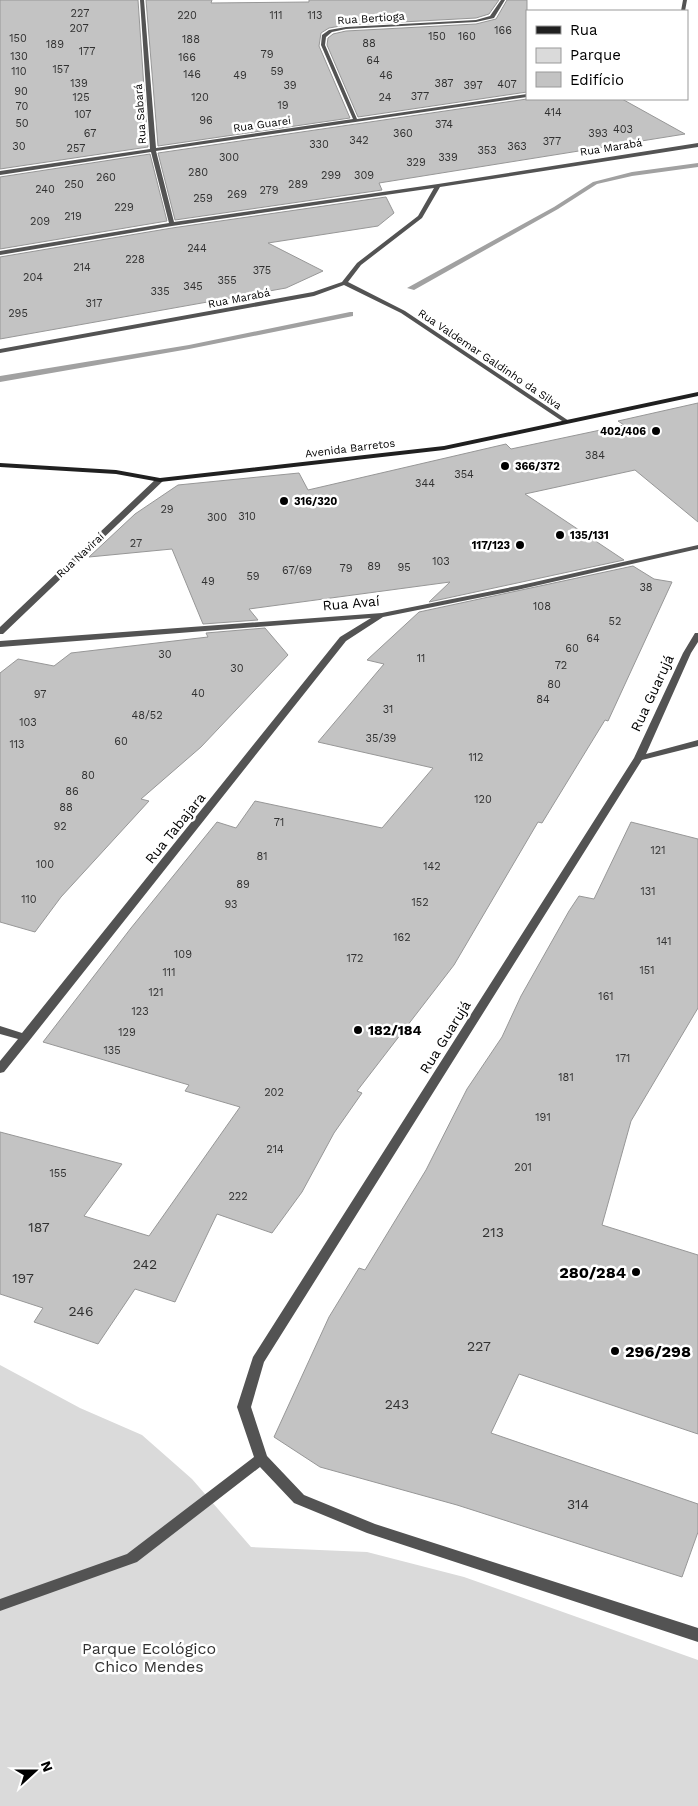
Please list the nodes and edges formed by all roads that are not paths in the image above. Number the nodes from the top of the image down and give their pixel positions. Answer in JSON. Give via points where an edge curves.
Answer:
{"nodes":[{"id":1,"x":142,"y":0,"type":"edge"},
{"id":2,"x":502,"y":0,"type":"edge"},
{"id":3,"x":526,"y":95,"type":"edge"},
{"id":4,"x":356,"y":120,"type":"junction"},
{"id":5,"x":698,"y":145,"type":"edge"},
{"id":6,"x":152,"y":150,"type":"junction"},
{"id":7,"x":0,"y":173,"type":"edge"},
{"id":8,"x":438,"y":186,"type":"junction"},
{"id":9,"x":172,"y":224,"type":"junction"},
{"id":10,"x":0,"y":253,"type":"edge"},
{"id":11,"x":344,"y":283,"type":"junction"},
{"id":12,"x":0,"y":352,"type":"edge"},
{"id":13,"x":698,"y":394,"type":"edge"},
{"id":14,"x":566,"y":422,"type":"junction"},
{"id":15,"x":0,"y":465,"type":"edge"},
{"id":16,"x":160,"y":480,"type":"junction"},
{"id":17,"x":698,"y":546,"type":"edge"},
{"id":18,"x":382,"y":614,"type":"junction"},
{"id":19,"x":0,"y":632,"type":"edge"},
{"id":20,"x":698,"y":636,"type":"edge"},
{"id":21,"x":0,"y":644,"type":"edge"},
{"id":22,"x":698,"y":743,"type":"edge"},
{"id":23,"x":639,"y":758,"type":"junction"},
{"id":24,"x":0,"y":1030,"type":"edge"},
{"id":25,"x":25,"y":1038,"type":"junction"},
{"id":26,"x":0,"y":1069,"type":"edge"},
{"id":27,"x":261,"y":1459,"type":"junction"},
{"id":28,"x":0,"y":1605,"type":"edge"},
{"id":29,"x":698,"y":1635,"type":"edge"}],
"edges":[{"from":1,"to":6,"type":"street","name":"Rua Sabará"},
{"from":2,"to":4,"type":"street","name":"Rua Bertioga","via":[[492,17],[476,21],[346,28],[324,36],[323,45]]},
{"from":3,"to":4,"type":"street","name":"Rua Guarei"},
{"from":4,"to":6,"type":"street","name":"Rua Guarei"},
{"from":5,"to":8,"type":"street","name":"Rua Marabá"},
{"from":6,"to":7,"type":"street","name":"Rua Guarei"},
{"from":6,"to":9,"type":"street","name":"Rua Sabará"},
{"from":8,"to":9,"type":"street","name":"Rua Marabá"},
{"from":8,"to":11,"type":"street","via":[[420,217],[359,264]]},
{"from":9,"to":10,"type":"street","name":"Rua Marabá"},
{"from":11,"to":12,"type":"street","name":"Rua Marabá","via":[[314,294]]},
{"from":11,"to":14,"type":"street","name":"Rua Valdemar Galdinho da Silva","via":[[403,312]]},
{"from":13,"to":14,"type":"street","name":"Avenida Barretos"},
{"from":14,"to":16,"type":"street","name":"Avenida Barretos","via":[[444,448]]},
{"from":15,"to":16,"type":"street","name":"Avenida Barretos","via":[[116,472]]},
{"from":16,"to":19,"type":"street","name":"Rua Naviraí"},
{"from":17,"to":18,"type":"street","name":"Rua Avaí","via":[[517,588]]},
{"from":18,"to":21,"type":"street","name":"Rua Avaí"},
{"from":18,"to":25,"type":"street","name":"Rua Tabajara","via":[[343,639]]},
{"from":20,"to":23,"type":"street","name":"Rua Guarujá","via":[[687,653]]},
{"from":22,"to":23,"type":"street"},
{"from":23,"to":27,"type":"street","name":"Rua Guarujá","via":[[258,1361],[244,1407]]},
{"from":24,"to":25,"type":"street"},
{"from":25,"to":26,"type":"street","name":"Rua Tabajara"},
{"from":27,"to":28,"type":"street","via":[[132,1558]]},
{"from":27,"to":29,"type":"street","via":[[299,1499],[372,1529]]}]}
